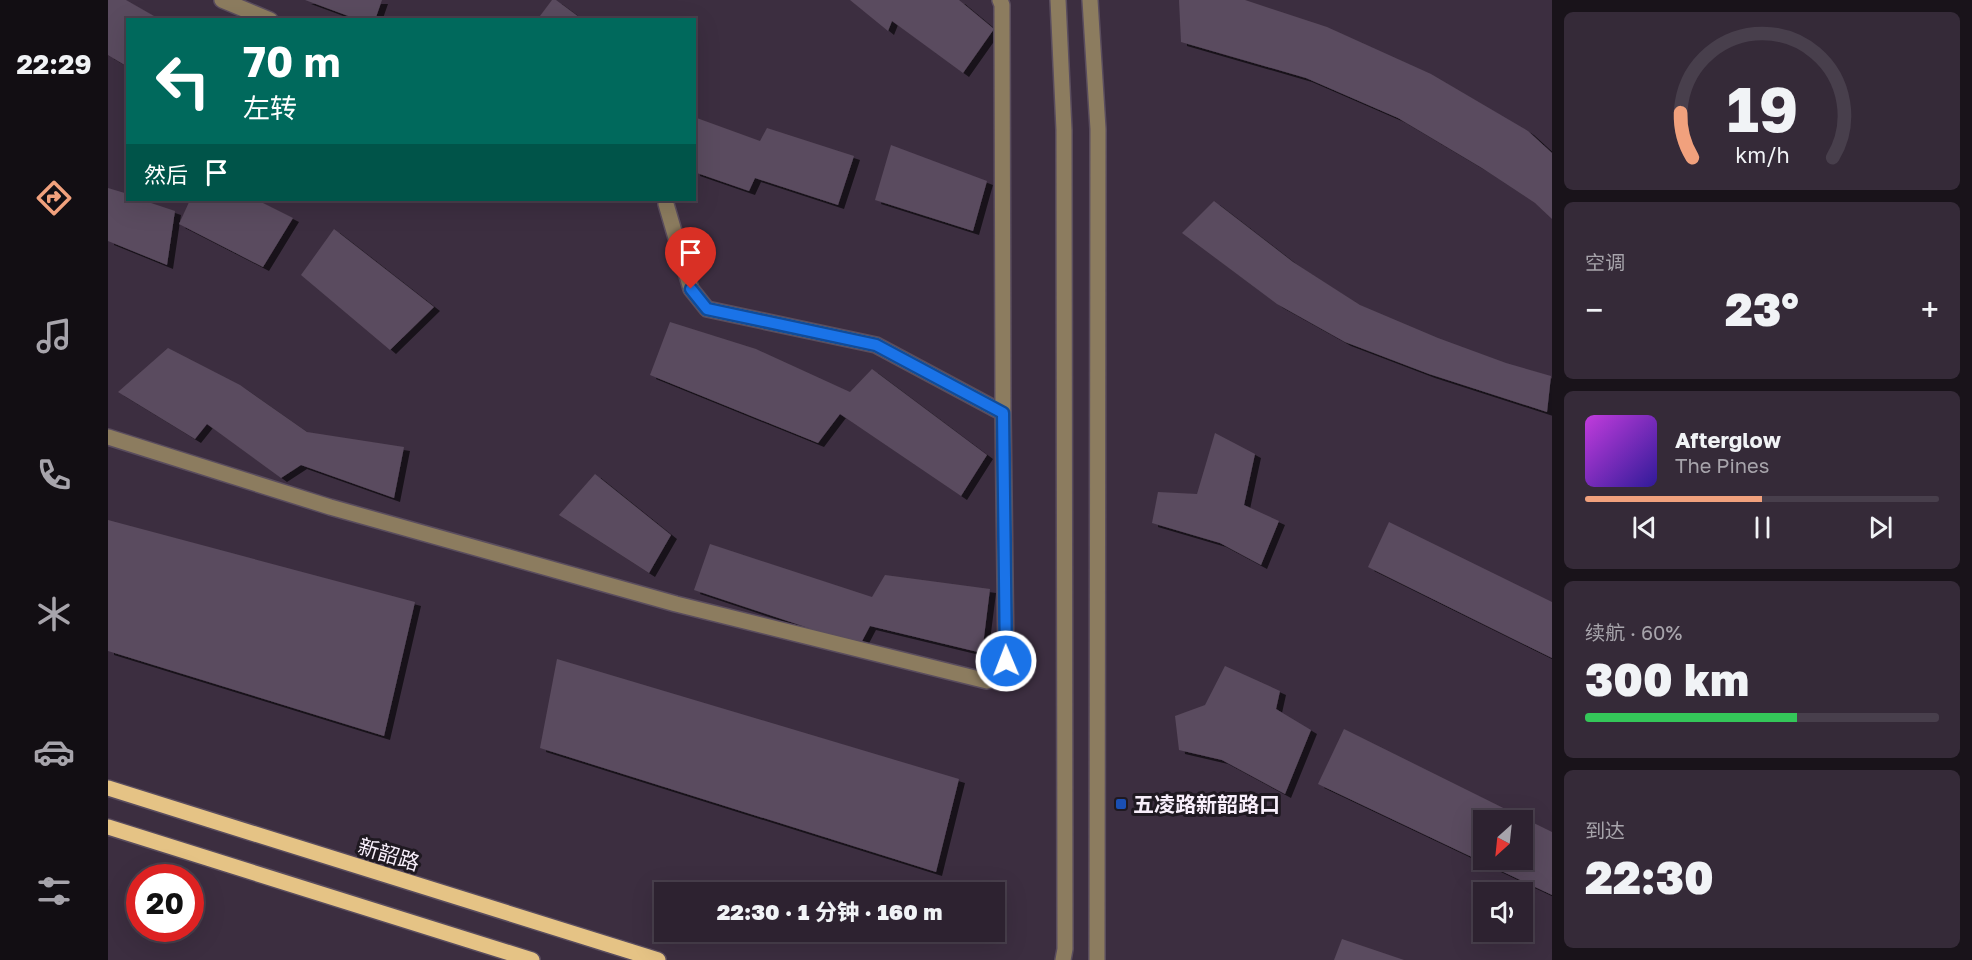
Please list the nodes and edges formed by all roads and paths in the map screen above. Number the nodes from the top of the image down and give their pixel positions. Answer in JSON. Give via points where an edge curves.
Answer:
{"nodes":[{"id":1,"x":222,"y":0,"type":"edge"},
{"id":2,"x":1000,"y":0,"type":"edge"},
{"id":3,"x":1058,"y":0,"type":"edge"},
{"id":4,"x":1090,"y":0,"type":"edge"},
{"id":5,"x":265,"y":18,"type":"edge"},
{"id":6,"x":666,"y":204,"type":"dead end"},
{"id":7,"x":1003,"y":413,"type":"junction"},
{"id":8,"x":108,"y":437,"type":"edge"},
{"id":9,"x":108,"y":788,"type":"edge"},
{"id":10,"x":108,"y":827,"type":"edge"},
{"id":11,"x":532,"y":960,"type":"edge"},
{"id":12,"x":658,"y":960,"type":"edge"},
{"id":13,"x":1063,"y":960,"type":"edge"},
{"id":14,"x":1097,"y":960,"type":"edge"}],
"edges":[{"from":1,"to":5,"type":"street"},
{"from":2,"to":7,"type":"street"},
{"from":3,"to":13,"type":"street","via":[[1065,154]]},
{"from":4,"to":14,"type":"street","via":[[1098,129]]},
{"from":6,"to":7,"type":"street","via":[[691,289],[707,309],[876,345]]},
{"from":7,"to":8,"type":"street","via":[[1006,661],[987,681],[676,604],[330,507]]},
{"from":9,"to":12,"type":"main road","name":"新韶路"},
{"from":10,"to":11,"type":"main road"}]}
